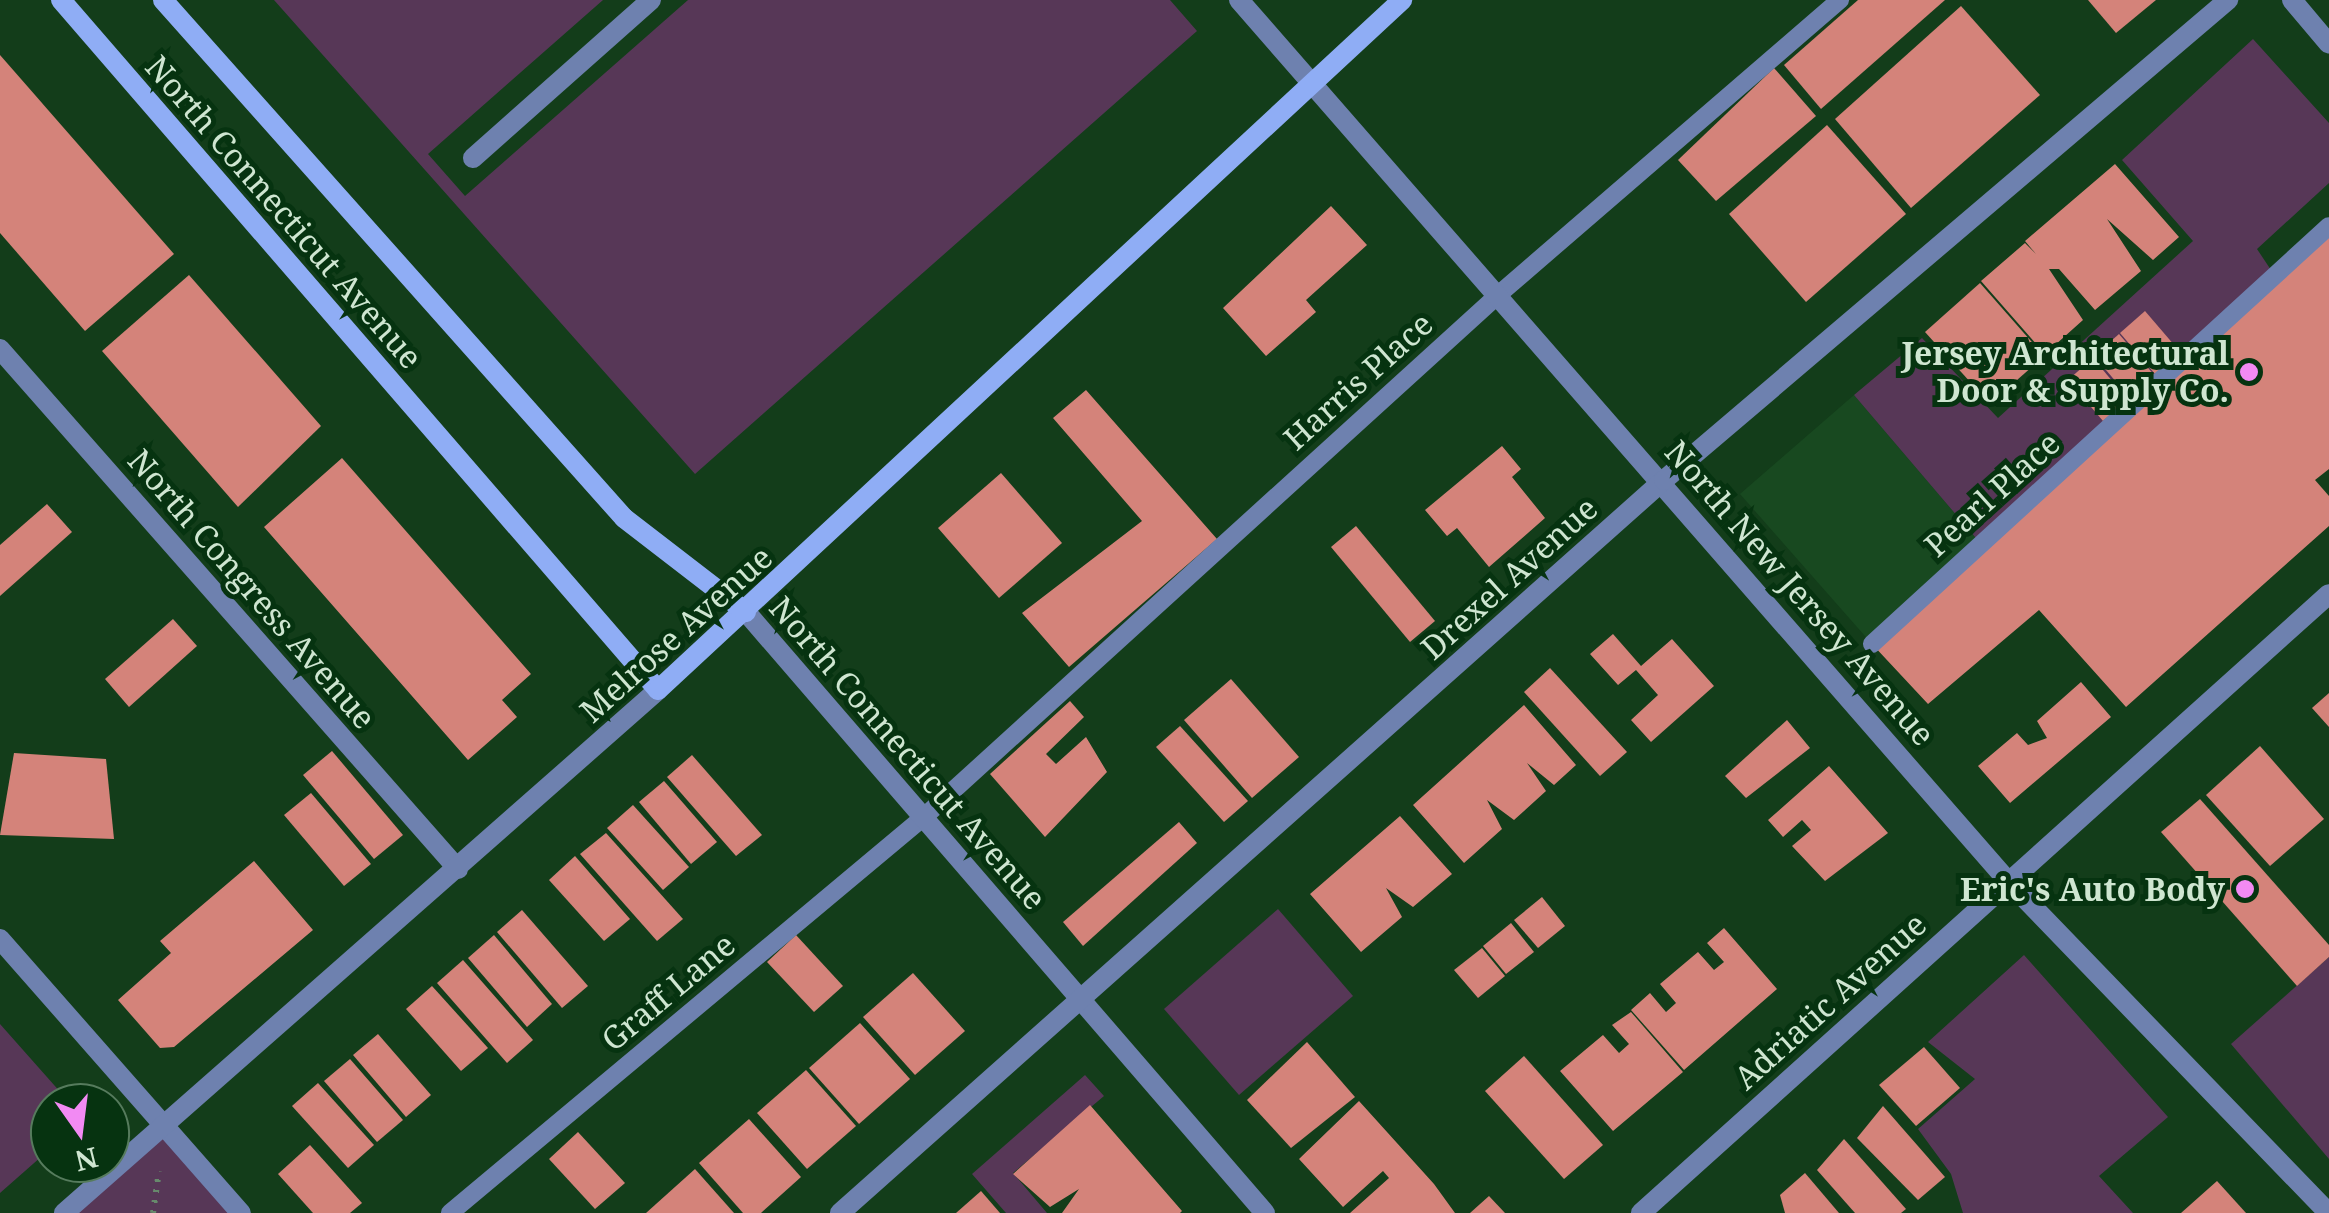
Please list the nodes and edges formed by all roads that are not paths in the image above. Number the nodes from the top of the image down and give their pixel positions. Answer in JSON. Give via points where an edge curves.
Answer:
{"nodes":[{"id":1,"x":61,"y":0,"type":"edge"},
{"id":2,"x":163,"y":0,"type":"edge"},
{"id":3,"x":652,"y":0,"type":"edge"},
{"id":4,"x":1239,"y":0,"type":"edge"},
{"id":5,"x":1402,"y":0,"type":"edge"},
{"id":6,"x":1840,"y":0,"type":"edge"},
{"id":7,"x":2228,"y":0,"type":"edge"},
{"id":8,"x":2292,"y":0,"type":"edge"},
{"id":9,"x":2329,"y":44,"type":"edge"},
{"id":10,"x":1313,"y":84,"type":"junction"},
{"id":11,"x":474,"y":158,"type":"dead end"},
{"id":12,"x":2329,"y":226,"type":"edge"},
{"id":13,"x":1498,"y":295,"type":"junction"},
{"id":14,"x":0,"y":349,"type":"edge"},
{"id":15,"x":1664,"y":480,"type":"junction"},
{"id":16,"x":2329,"y":594,"type":"edge"},
{"id":17,"x":746,"y":612,"type":"junction"},
{"id":18,"x":1872,"y":644,"type":"dead end"},
{"id":19,"x":658,"y":690,"type":"junction"},
{"id":20,"x":925,"y":816,"type":"junction"},
{"id":21,"x":458,"y":868,"type":"junction"},
{"id":22,"x":2007,"y":880,"type":"junction"},
{"id":23,"x":0,"y":939,"type":"edge"},
{"id":24,"x":1081,"y":998,"type":"junction"},
{"id":25,"x":166,"y":1125,"type":"junction"},
{"id":26,"x":1258,"y":1210,"type":"edge"},
{"id":27,"x":2329,"y":1212,"type":"edge"},
{"id":28,"x":64,"y":1213,"type":"edge"},
{"id":29,"x":242,"y":1213,"type":"edge"},
{"id":30,"x":450,"y":1213,"type":"edge"},
{"id":31,"x":840,"y":1213,"type":"edge"},
{"id":32,"x":1642,"y":1213,"type":"edge"}],
"edges":[{"from":1,"to":19,"type":"street","name":"North Connecticut Avenue"},
{"from":2,"to":17,"type":"street","name":"North Connecticut Avenue","via":[[624,518]]},
{"from":3,"to":11,"type":"street"},
{"from":4,"to":10,"type":"street","name":"North New Jersey Avenue"},
{"from":5,"to":10,"type":"street","name":"Melrose Avenue"},
{"from":6,"to":13,"type":"lane","name":"Harris Place"},
{"from":7,"to":15,"type":"street","name":"Drexel Avenue"},
{"from":8,"to":9,"type":"street"},
{"from":10,"to":13,"type":"street","name":"North New Jersey Avenue"},
{"from":10,"to":17,"type":"street","name":"Melrose Avenue"},
{"from":12,"to":18,"type":"lane","name":"Pearl Place"},
{"from":13,"to":15,"type":"street","name":"North New Jersey Avenue"},
{"from":13,"to":20,"type":"lane","name":"Harris Place"},
{"from":14,"to":21,"type":"street","name":"North Congress Avenue"},
{"from":15,"to":22,"type":"street","name":"North New Jersey Avenue"},
{"from":15,"to":24,"type":"street","name":"Drexel Avenue"},
{"from":16,"to":22,"type":"street","name":"Adriatic Avenue"},
{"from":17,"to":19,"type":"street","name":"Melrose Avenue"},
{"from":17,"to":20,"type":"street","name":"North Connecticut Avenue"},
{"from":19,"to":21,"type":"street","name":"Melrose Avenue"},
{"from":20,"to":24,"type":"street","name":"North Connecticut Avenue"},
{"from":20,"to":30,"type":"lane","name":"Graff Lane"},
{"from":21,"to":25,"type":"street","name":"Melrose Avenue"},
{"from":22,"to":27,"type":"street","name":"North New Jersey Avenue"},
{"from":22,"to":32,"type":"street","name":"Adriatic Avenue"},
{"from":23,"to":25,"type":"street"},
{"from":24,"to":26,"type":"street","name":"North Connecticut Avenue"},
{"from":24,"to":31,"type":"street","name":"Drexel Avenue"},
{"from":25,"to":28,"type":"street","name":"Melrose Avenue"},
{"from":25,"to":29,"type":"street"}]}
